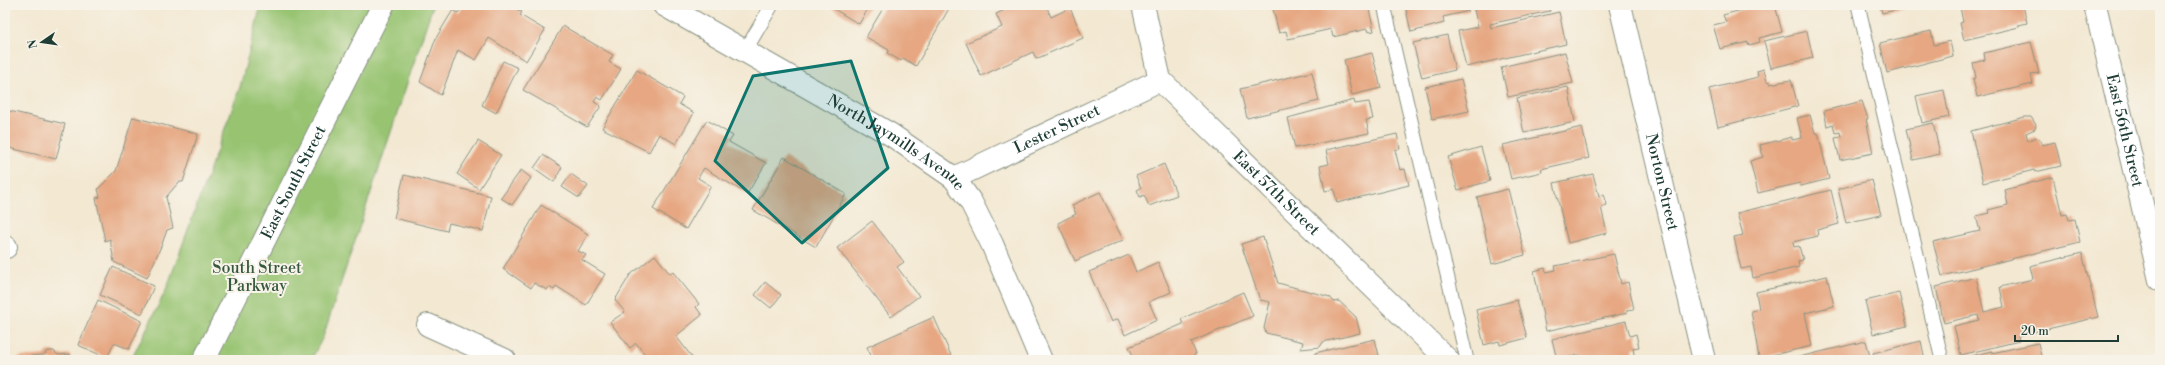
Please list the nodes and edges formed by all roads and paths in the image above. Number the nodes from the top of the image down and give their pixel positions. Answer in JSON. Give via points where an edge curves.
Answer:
{"nodes":[{"id":1,"x":383,"y":5,"type":"edge"},
{"id":2,"x":664,"y":5,"type":"edge"},
{"id":3,"x":772,"y":5,"type":"edge"},
{"id":4,"x":1143,"y":5,"type":"edge"},
{"id":5,"x":1384,"y":5,"type":"edge"},
{"id":6,"x":1620,"y":5,"type":"edge"},
{"id":7,"x":1858,"y":5,"type":"edge"},
{"id":8,"x":2095,"y":5,"type":"edge"},
{"id":9,"x":745,"y":51,"type":"junction"},
{"id":10,"x":1160,"y":80,"type":"junction"},
{"id":11,"x":954,"y":178,"type":"junction"},
{"id":12,"x":2160,"y":280,"type":"edge"},
{"id":13,"x":428,"y":325,"type":"dead end"},
{"id":14,"x":204,"y":360,"type":"edge"},
{"id":15,"x":505,"y":360,"type":"edge"},
{"id":16,"x":1041,"y":360,"type":"edge"},
{"id":17,"x":1448,"y":360,"type":"edge"},
{"id":18,"x":1467,"y":360,"type":"edge"},
{"id":19,"x":1704,"y":360,"type":"edge"},
{"id":20,"x":1942,"y":360,"type":"edge"}],
"edges":[{"from":1,"to":14,"type":"street","name":"East South Street"},
{"from":2,"to":9,"type":"street","name":"North Jaymills Avenue"},
{"from":3,"to":9,"type":"lane"},
{"from":4,"to":10,"type":"street"},
{"from":5,"to":18,"type":"lane"},
{"from":6,"to":19,"type":"street","name":"Norton Street"},
{"from":7,"to":20,"type":"lane"},
{"from":8,"to":12,"type":"street","name":"East 56th Street"},
{"from":9,"to":11,"type":"street","name":"North Jaymills Avenue","via":[[890,134]]},
{"from":10,"to":11,"type":"street","name":"Lester Street"},
{"from":10,"to":17,"type":"street","name":"East 57th Street"},
{"from":11,"to":16,"type":"street","name":"North Jaymills Avenue","via":[[971,202],[992,244]]},
{"from":13,"to":15,"type":"street"}]}
